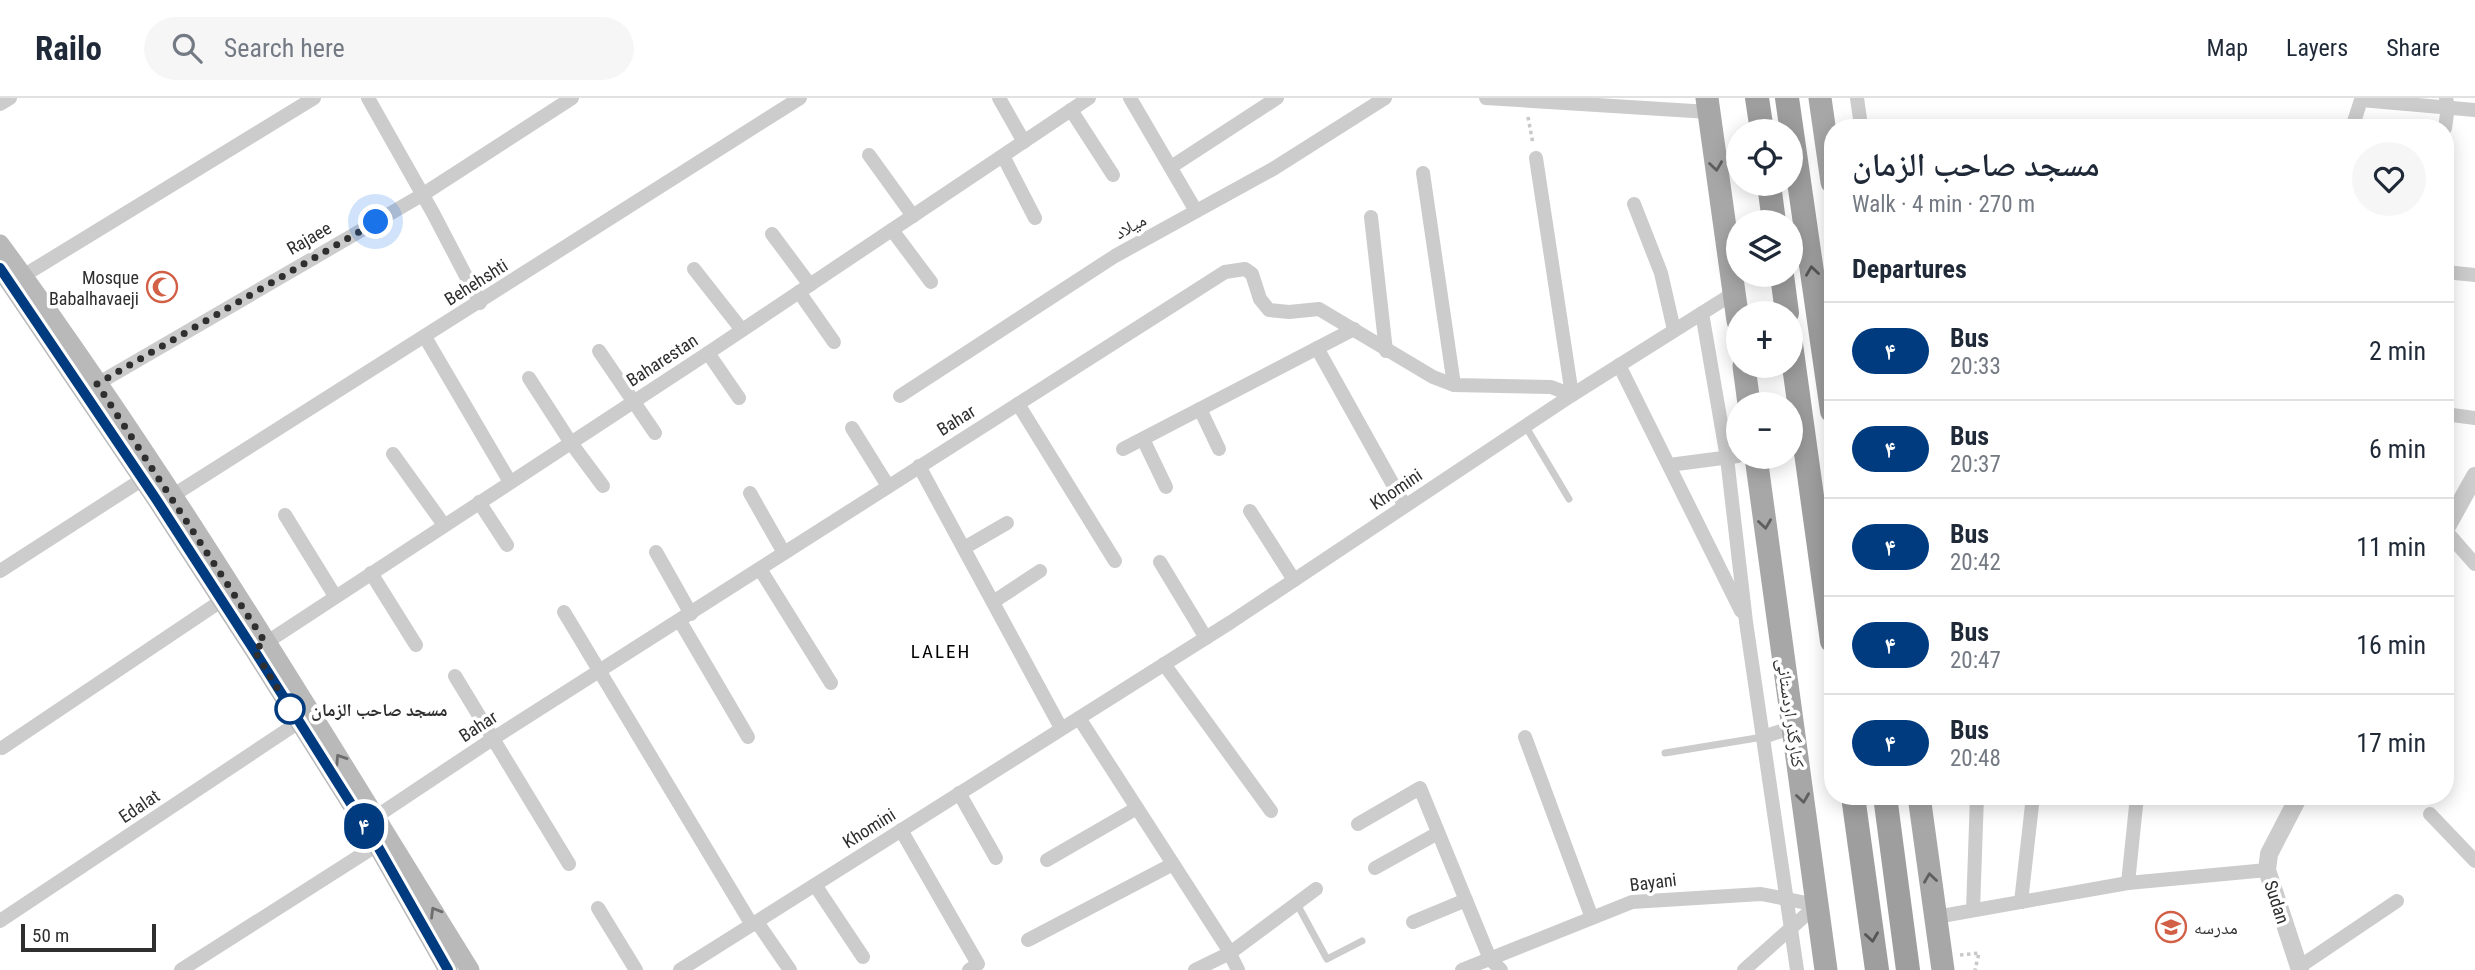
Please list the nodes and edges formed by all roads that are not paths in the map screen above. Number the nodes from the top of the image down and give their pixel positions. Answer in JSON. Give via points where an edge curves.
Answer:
{"nodes":[{"id":1,"x":10,"y":98,"type":"edge"},
{"id":2,"x":314,"y":98,"type":"edge"},
{"id":3,"x":368,"y":98,"type":"edge"},
{"id":4,"x":572,"y":98,"type":"edge"},
{"id":5,"x":800,"y":98,"type":"edge"},
{"id":6,"x":999,"y":98,"type":"edge"},
{"id":7,"x":1089,"y":98,"type":"edge"},
{"id":8,"x":1130,"y":98,"type":"edge"},
{"id":9,"x":1277,"y":98,"type":"edge"},
{"id":10,"x":1385,"y":98,"type":"edge"},
{"id":11,"x":1486,"y":98,"type":"edge"},
{"id":12,"x":1757,"y":98,"type":"edge"},
{"id":13,"x":1788,"y":98,"type":"edge"},
{"id":14,"x":1821,"y":98,"type":"edge"},
{"id":15,"x":1857,"y":98,"type":"edge"},
{"id":16,"x":2447,"y":102,"type":"edge"},
{"id":17,"x":0,"y":104,"type":"edge"},
{"id":18,"x":1708,"y":105,"type":"edge"},
{"id":19,"x":1071,"y":110,"type":"junction"},
{"id":20,"x":2475,"y":110,"type":"edge"},
{"id":21,"x":1760,"y":119,"type":"edge"},
{"id":22,"x":1825,"y":119,"type":"edge"},
{"id":23,"x":1860,"y":119,"type":"edge"},
{"id":24,"x":2355,"y":119,"type":"edge"},
{"id":25,"x":1024,"y":142,"type":"junction"},
{"id":26,"x":869,"y":155,"type":"dead end"},
{"id":27,"x":1003,"y":156,"type":"junction"},
{"id":28,"x":1536,"y":158,"type":"road end"},
{"id":29,"x":1171,"y":167,"type":"junction"},
{"id":30,"x":1423,"y":173,"type":"dead end"},
{"id":31,"x":1113,"y":175,"type":"dead end"},
{"id":32,"x":422,"y":195,"type":"junction"},
{"id":33,"x":1634,"y":204,"type":"dead end"},
{"id":34,"x":1196,"y":211,"type":"junction"},
{"id":35,"x":913,"y":216,"type":"junction"},
{"id":36,"x":1371,"y":217,"type":"dead end"},
{"id":37,"x":1035,"y":218,"type":"dead end"},
{"id":38,"x":892,"y":230,"type":"junction"},
{"id":39,"x":772,"y":234,"type":"dead end"},
{"id":40,"x":0,"y":244,"type":"edge"},
{"id":41,"x":0,"y":268,"type":"edge"},
{"id":42,"x":694,"y":269,"type":"dead end"},
{"id":43,"x":2454,"y":273,"type":"edge"},
{"id":44,"x":2475,"y":275,"type":"edge"},
{"id":45,"x":23,"y":276,"type":"junction"},
{"id":46,"x":931,"y":282,"type":"dead end"},
{"id":47,"x":805,"y":288,"type":"junction"},
{"id":48,"x":1734,"y":293,"type":"junction"},
{"id":49,"x":1735,"y":301,"type":"edge"},
{"id":50,"x":480,"y":303,"type":"junction"},
{"id":51,"x":1702,"y":313,"type":"junction"},
{"id":52,"x":1354,"y":329,"type":"junction"},
{"id":53,"x":742,"y":330,"type":"junction"},
{"id":54,"x":1674,"y":330,"type":"junction"},
{"id":55,"x":425,"y":337,"type":"junction"},
{"id":56,"x":834,"y":342,"type":"dead end"},
{"id":57,"x":1317,"y":348,"type":"junction"},
{"id":58,"x":599,"y":351,"type":"dead end"},
{"id":59,"x":1386,"y":351,"type":"junction"},
{"id":60,"x":708,"y":353,"type":"junction"},
{"id":61,"x":1824,"y":355,"type":"edge"},
{"id":62,"x":1619,"y":365,"type":"junction"},
{"id":63,"x":529,"y":378,"type":"dead end"},
{"id":64,"x":1796,"y":378,"type":"edge"},
{"id":65,"x":97,"y":384,"type":"junction"},
{"id":66,"x":1454,"y":385,"type":"junction"},
{"id":67,"x":1572,"y":395,"type":"junction"},
{"id":68,"x":900,"y":396,"type":"dead end"},
{"id":69,"x":739,"y":398,"type":"dead end"},
{"id":70,"x":634,"y":402,"type":"junction"},
{"id":71,"x":1018,"y":404,"type":"junction"},
{"id":72,"x":1200,"y":409,"type":"junction"},
{"id":73,"x":2454,"y":415,"type":"edge"},
{"id":74,"x":2475,"y":418,"type":"edge"},
{"id":75,"x":1525,"y":426,"type":"junction"},
{"id":76,"x":852,"y":428,"type":"dead end"},
{"id":77,"x":1726,"y":428,"type":"edge"},
{"id":78,"x":654,"y":433,"type":"dead end"},
{"id":79,"x":1143,"y":439,"type":"junction"},
{"id":80,"x":571,"y":443,"type":"junction"},
{"id":81,"x":1123,"y":449,"type":"dead end"},
{"id":82,"x":1219,"y":449,"type":"dead end"},
{"id":83,"x":393,"y":454,"type":"dead end"},
{"id":84,"x":1726,"y":458,"type":"edge"},
{"id":85,"x":1669,"y":465,"type":"junction"},
{"id":86,"x":919,"y":466,"type":"junction"},
{"id":87,"x":1733,"y":469,"type":"edge"},
{"id":88,"x":1758,"y":469,"type":"edge"},
{"id":89,"x":2475,"y":476,"type":"edge"},
{"id":90,"x":143,"y":479,"type":"junction"},
{"id":91,"x":510,"y":482,"type":"junction"},
{"id":92,"x":603,"y":486,"type":"dead end"},
{"id":93,"x":888,"y":486,"type":"junction"},
{"id":94,"x":1166,"y":487,"type":"dead end"},
{"id":95,"x":750,"y":493,"type":"dead end"},
{"id":96,"x":172,"y":496,"type":"junction"},
{"id":97,"x":1569,"y":499,"type":"dead end"},
{"id":98,"x":479,"y":502,"type":"junction"},
{"id":99,"x":1405,"y":506,"type":"junction"},
{"id":100,"x":1250,"y":511,"type":"dead end"},
{"id":101,"x":2454,"y":514,"type":"edge"},
{"id":102,"x":285,"y":515,"type":"dead end"},
{"id":103,"x":1007,"y":523,"type":"dead end"},
{"id":104,"x":444,"y":525,"type":"junction"},
{"id":105,"x":2454,"y":540,"type":"edge"},
{"id":106,"x":507,"y":545,"type":"dead end"},
{"id":107,"x":964,"y":548,"type":"junction"},
{"id":108,"x":656,"y":552,"type":"dead end"},
{"id":109,"x":784,"y":553,"type":"junction"},
{"id":110,"x":1115,"y":561,"type":"dead end"},
{"id":111,"x":1160,"y":562,"type":"dead end"},
{"id":112,"x":2475,"y":564,"type":"edge"},
{"id":113,"x":760,"y":569,"type":"junction"},
{"id":114,"x":0,"y":570,"type":"edge"},
{"id":115,"x":1040,"y":571,"type":"dead end"},
{"id":116,"x":371,"y":573,"type":"junction"},
{"id":117,"x":1294,"y":580,"type":"junction"},
{"id":118,"x":1824,"y":583,"type":"edge"},
{"id":119,"x":335,"y":596,"type":"junction"},
{"id":120,"x":222,"y":601,"type":"junction"},
{"id":121,"x":993,"y":602,"type":"junction"},
{"id":122,"x":564,"y":612,"type":"dead end"},
{"id":123,"x":685,"y":617,"type":"junction"},
{"id":124,"x":1746,"y":622,"type":"junction"},
{"id":125,"x":1206,"y":638,"type":"junction"},
{"id":126,"x":416,"y":645,"type":"dead end"},
{"id":127,"x":260,"y":646,"type":"junction"},
{"id":128,"x":1164,"y":664,"type":"junction"},
{"id":129,"x":600,"y":672,"type":"junction"},
{"id":130,"x":455,"y":676,"type":"dead end"},
{"id":131,"x":831,"y":683,"type":"dead end"},
{"id":132,"x":1079,"y":718,"type":"junction"},
{"id":133,"x":299,"y":722,"type":"junction"},
{"id":134,"x":1793,"y":727,"type":"junction"},
{"id":135,"x":1062,"y":728,"type":"junction"},
{"id":136,"x":748,"y":737,"type":"dead end"},
{"id":137,"x":1525,"y":737,"type":"dead end"},
{"id":138,"x":1763,"y":737,"type":"junction"},
{"id":139,"x":494,"y":738,"type":"junction"},
{"id":140,"x":2,"y":748,"type":"dead end"},
{"id":141,"x":1665,"y":753,"type":"dead end"},
{"id":142,"x":959,"y":793,"type":"junction"},
{"id":143,"x":1854,"y":805,"type":"edge"},
{"id":144,"x":1886,"y":805,"type":"edge"},
{"id":145,"x":1920,"y":805,"type":"edge"},
{"id":146,"x":1977,"y":805,"type":"edge"},
{"id":147,"x":2032,"y":805,"type":"edge"},
{"id":148,"x":2136,"y":805,"type":"edge"},
{"id":149,"x":2294,"y":805,"type":"edge"},
{"id":150,"x":1137,"y":808,"type":"junction"},
{"id":151,"x":1272,"y":811,"type":"dead end"},
{"id":152,"x":2430,"y":814,"type":"dead end"},
{"id":153,"x":377,"y":816,"type":"junction"},
{"id":154,"x":1358,"y":824,"type":"dead end"},
{"id":155,"x":901,"y":830,"type":"junction"},
{"id":156,"x":1438,"y":833,"type":"junction"},
{"id":157,"x":377,"y":845,"type":"junction"},
{"id":158,"x":996,"y":858,"type":"dead end"},
{"id":159,"x":1047,"y":860,"type":"dead end"},
{"id":160,"x":2475,"y":861,"type":"edge"},
{"id":161,"x":569,"y":864,"type":"dead end"},
{"id":162,"x":1173,"y":864,"type":"junction"},
{"id":163,"x":1375,"y":868,"type":"dead end"},
{"id":164,"x":2267,"y":870,"type":"junction"},
{"id":165,"x":2128,"y":883,"type":"junction"},
{"id":166,"x":815,"y":885,"type":"junction"},
{"id":167,"x":1316,"y":889,"type":"dead end"},
{"id":168,"x":1787,"y":899,"type":"junction"},
{"id":169,"x":1466,"y":900,"type":"junction"},
{"id":170,"x":2397,"y":901,"type":"dead end"},
{"id":171,"x":2021,"y":902,"type":"junction"},
{"id":172,"x":1297,"y":903,"type":"junction"},
{"id":173,"x":1817,"y":905,"type":"junction"},
{"id":174,"x":598,"y":908,"type":"dead end"},
{"id":175,"x":1973,"y":910,"type":"junction"},
{"id":176,"x":1936,"y":916,"type":"junction"},
{"id":177,"x":1592,"y":918,"type":"junction"},
{"id":178,"x":0,"y":921,"type":"edge"},
{"id":179,"x":1413,"y":922,"type":"dead end"},
{"id":180,"x":754,"y":923,"type":"junction"},
{"id":181,"x":1791,"y":930,"type":"junction"},
{"id":182,"x":1028,"y":940,"type":"dead end"},
{"id":183,"x":1362,"y":941,"type":"dead end"},
{"id":184,"x":1230,"y":953,"type":"junction"},
{"id":185,"x":863,"y":957,"type":"dead end"},
{"id":186,"x":1490,"y":959,"type":"junction"},
{"id":187,"x":702,"y":964,"type":"edge"},
{"id":188,"x":442,"y":968,"type":"edge"},
{"id":189,"x":2299,"y":968,"type":"edge"},
{"id":190,"x":181,"y":970,"type":"edge"},
{"id":191,"x":470,"y":970,"type":"edge"},
{"id":192,"x":636,"y":970,"type":"edge"},
{"id":193,"x":680,"y":970,"type":"edge"},
{"id":194,"x":790,"y":970,"type":"edge"},
{"id":195,"x":969,"y":970,"type":"edge"},
{"id":196,"x":1195,"y":970,"type":"edge"},
{"id":197,"x":1238,"y":970,"type":"edge"},
{"id":198,"x":1462,"y":970,"type":"edge"},
{"id":199,"x":1501,"y":970,"type":"edge"},
{"id":200,"x":1744,"y":970,"type":"edge"},
{"id":201,"x":1797,"y":970,"type":"edge"},
{"id":202,"x":1826,"y":970,"type":"edge"},
{"id":203,"x":1877,"y":970,"type":"edge"},
{"id":204,"x":1910,"y":970,"type":"edge"},
{"id":205,"x":1943,"y":970,"type":"edge"}],
"edges":[{"from":1,"to":17,"type":"street"},
{"from":2,"to":45,"type":"street"},
{"from":3,"to":32,"type":"street"},
{"from":4,"to":32,"type":"street","name":"Rajaee"},
{"from":5,"to":50,"type":"street","name":"Behehshti"},
{"from":6,"to":25,"type":"street"},
{"from":7,"to":19,"type":"street","name":"Baharestan"},
{"from":8,"to":29,"type":"street"},
{"from":9,"to":29,"type":"street"},
{"from":10,"to":34,"type":"street","name":"میلاد"},
{"from":11,"to":18,"type":"street"},
{"from":12,"to":21,"type":"highway"},
{"from":61,"to":13,"type":"highway","one_way":true},
{"from":14,"to":22,"type":"main road"},
{"from":15,"to":23,"type":"street"},
{"from":16,"to":20,"type":"street"},
{"from":16,"to":24,"type":"street","via":[[2361,100]]},
{"from":18,"to":48,"type":"main road","one_way":true},
{"from":19,"to":25,"type":"street","name":"Baharestan"},
{"from":19,"to":31,"type":"street"},
{"from":25,"to":27,"type":"street","name":"Baharestan"},
{"from":26,"to":35,"type":"street"},
{"from":27,"to":35,"type":"street","name":"Baharestan"},
{"from":27,"to":37,"type":"street"},
{"from":28,"to":67,"type":"street"},
{"from":29,"to":34,"type":"street"},
{"from":30,"to":66,"type":"street"},
{"from":32,"to":50,"type":"street"},
{"from":32,"to":65,"type":"street","name":"Rajaee"},
{"from":33,"to":54,"type":"street","via":[[1661,273]]},
{"from":34,"to":68,"type":"street","name":"میلاد","via":[[1115,256]]},
{"from":35,"to":38,"type":"street","name":"Baharestan"},
{"from":36,"to":59,"type":"street"},
{"from":38,"to":46,"type":"street"},
{"from":38,"to":47,"type":"street","name":"Baharestan"},
{"from":39,"to":47,"type":"street"},
{"from":40,"to":45,"type":"main road"},
{"from":41,"to":90,"type":"main road"},
{"from":42,"to":53,"type":"street"},
{"from":43,"to":44,"type":"street"},
{"from":45,"to":65,"type":"main road"},
{"from":47,"to":53,"type":"street","name":"Baharestan"},
{"from":47,"to":56,"type":"street"},
{"from":48,"to":49,"type":"main road"},
{"from":48,"to":51,"type":"street","name":"Khomini"},
{"from":50,"to":55,"type":"street","name":"Behehshti"},
{"from":51,"to":54,"type":"street","name":"Khomini"},
{"from":51,"to":77,"type":"street"},
{"from":52,"to":57,"type":"street"},
{"from":52,"to":59,"type":"street","name":"Bahar"},
{"from":52,"to":71,"type":"street","name":"Bahar","via":[[1319,309],[1269,310],[1252,274],[1245,269],[1225,272]]},
{"from":53,"to":60,"type":"street","name":"Baharestan"},
{"from":54,"to":62,"type":"street","name":"Khomini"},
{"from":55,"to":91,"type":"street"},
{"from":55,"to":96,"type":"street","name":"Behehshti"},
{"from":57,"to":72,"type":"street"},
{"from":57,"to":99,"type":"street"},
{"from":58,"to":70,"type":"street"},
{"from":59,"to":66,"type":"street","name":"Bahar"},
{"from":60,"to":69,"type":"street"},
{"from":60,"to":70,"type":"street","name":"Baharestan"},
{"from":62,"to":67,"type":"street","name":"Khomini"},
{"from":62,"to":85,"type":"street"},
{"from":63,"to":80,"type":"street"},
{"from":64,"to":118,"type":"highway"},
{"from":65,"to":96,"type":"main road"},
{"from":66,"to":67,"type":"street","name":"Bahar","via":[[1551,387]]},
{"from":67,"to":75,"type":"street","name":"Khomini"},
{"from":70,"to":78,"type":"street"},
{"from":70,"to":80,"type":"street","name":"Baharestan"},
{"from":71,"to":86,"type":"street","name":"Bahar"},
{"from":71,"to":110,"type":"street"},
{"from":72,"to":79,"type":"street"},
{"from":72,"to":82,"type":"street"},
{"from":73,"to":74,"type":"street"},
{"from":75,"to":97,"type":"lane"},
{"from":75,"to":99,"type":"street","name":"Khomini"},
{"from":76,"to":93,"type":"street"},
{"from":79,"to":81,"type":"street"},
{"from":79,"to":94,"type":"street"},
{"from":80,"to":91,"type":"street","name":"Baharestan"},
{"from":80,"to":92,"type":"street"},
{"from":83,"to":104,"type":"street"},
{"from":84,"to":85,"type":"street"},
{"from":85,"to":124,"type":"street"},
{"from":86,"to":93,"type":"street","name":"Bahar"},
{"from":86,"to":107,"type":"street"},
{"from":87,"to":124,"type":"street"},
{"from":88,"to":134,"type":"main road","name":"کنارگذر اردستانی","one_way":true},
{"from":89,"to":101,"type":"street"},
{"from":90,"to":114,"type":"street"},
{"from":90,"to":120,"type":"main road"},
{"from":91,"to":98,"type":"street","name":"Baharestan"},
{"from":93,"to":109,"type":"street","name":"Bahar"},
{"from":95,"to":109,"type":"street"},
{"from":96,"to":127,"type":"main road"},
{"from":98,"to":104,"type":"street","name":"Baharestan"},
{"from":98,"to":106,"type":"street"},
{"from":99,"to":117,"type":"street","name":"Khomini"},
{"from":100,"to":117,"type":"street"},
{"from":102,"to":119,"type":"street"},
{"from":103,"to":107,"type":"street"},
{"from":104,"to":116,"type":"street","name":"Baharestan"},
{"from":105,"to":112,"type":"street"},
{"from":107,"to":121,"type":"street"},
{"from":108,"to":123,"type":"street"},
{"from":109,"to":113,"type":"street","name":"Bahar"},
{"from":111,"to":125,"type":"street"},
{"from":113,"to":123,"type":"street","name":"Bahar"},
{"from":113,"to":131,"type":"street"},
{"from":115,"to":121,"type":"street"},
{"from":116,"to":119,"type":"street","name":"Baharestan"},
{"from":116,"to":126,"type":"street"},
{"from":117,"to":125,"type":"street","name":"Khomini"},
{"from":119,"to":127,"type":"street","name":"Baharestan"},
{"from":120,"to":127,"type":"main road"},
{"from":120,"to":140,"type":"street"},
{"from":121,"to":135,"type":"street"},
{"from":122,"to":129,"type":"street"},
{"from":123,"to":129,"type":"street","name":"Bahar"},
{"from":123,"to":136,"type":"street"},
{"from":124,"to":138,"type":"street"},
{"from":125,"to":128,"type":"street","name":"Khomini"},
{"from":127,"to":133,"type":"main road"},
{"from":153,"to":127,"type":"main road","one_way":true},
{"from":128,"to":132,"type":"street","name":"Khomini"},
{"from":128,"to":151,"type":"street"},
{"from":129,"to":139,"type":"street","name":"Bahar"},
{"from":129,"to":180,"type":"street"},
{"from":130,"to":139,"type":"street"},
{"from":132,"to":135,"type":"street","name":"Khomini"},
{"from":132,"to":150,"type":"street"},
{"from":133,"to":157,"type":"main road"},
{"from":133,"to":178,"type":"street","name":"Edalat"},
{"from":134,"to":138,"type":"street"},
{"from":134,"to":173,"type":"main road","name":"کنارگذر اردستانی","one_way":true},
{"from":135,"to":142,"type":"street","name":"Khomini"},
{"from":137,"to":177,"type":"street"},
{"from":138,"to":141,"type":"lane"},
{"from":138,"to":168,"type":"street"},
{"from":139,"to":153,"type":"street","name":"Bahar"},
{"from":139,"to":161,"type":"street"},
{"from":142,"to":155,"type":"street","name":"Khomini"},
{"from":142,"to":158,"type":"street"},
{"from":143,"to":203,"type":"highway","one_way":true},
{"from":144,"to":204,"type":"highway"},
{"from":176,"to":145,"type":"main road","one_way":true},
{"from":146,"to":175,"type":"street"},
{"from":147,"to":171,"type":"street"},
{"from":148,"to":165,"type":"street"},
{"from":149,"to":164,"type":"street","name":"Sudan","via":[[2269,854]]},
{"from":150,"to":159,"type":"street"},
{"from":150,"to":162,"type":"street"},
{"from":152,"to":160,"type":"street"},
{"from":191,"to":153,"type":"main road","one_way":true},
{"from":154,"to":156,"type":"street","via":[[1420,788]]},
{"from":155,"to":166,"type":"street","name":"Khomini"},
{"from":155,"to":195,"type":"street","via":[[978,964]]},
{"from":156,"to":163,"type":"street"},
{"from":156,"to":169,"type":"street"},
{"from":157,"to":188,"type":"main road"},
{"from":157,"to":190,"type":"street"},
{"from":162,"to":182,"type":"street"},
{"from":162,"to":184,"type":"street"},
{"from":164,"to":165,"type":"street"},
{"from":164,"to":189,"type":"street","name":"Sudan"},
{"from":165,"to":171,"type":"street"},
{"from":166,"to":180,"type":"street","name":"Khomini"},
{"from":166,"to":185,"type":"street"},
{"from":167,"to":172,"type":"street"},
{"from":168,"to":173,"type":"street","name":"Bayani"},
{"from":168,"to":177,"type":"street","name":"Bayani","via":[[1761,894],[1632,902]]},
{"from":168,"to":181,"type":"street"},
{"from":169,"to":179,"type":"street"},
{"from":169,"to":186,"type":"street"},
{"from":170,"to":189,"type":"street"},
{"from":171,"to":175,"type":"street"},
{"from":172,"to":183,"type":"lane","via":[[1327,959]]},
{"from":172,"to":184,"type":"street"},
{"from":173,"to":181,"type":"street"},
{"from":173,"to":202,"type":"main road","name":"کنارگذر اردستانی"},
{"from":174,"to":192,"type":"street"},
{"from":175,"to":176,"type":"street"},
{"from":176,"to":205,"type":"main road"},
{"from":177,"to":186,"type":"street","name":"Bayani"},
{"from":180,"to":187,"type":"street","name":"Khomini"},
{"from":180,"to":194,"type":"street"},
{"from":181,"to":200,"type":"street"},
{"from":181,"to":201,"type":"street"},
{"from":184,"to":196,"type":"street"},
{"from":184,"to":197,"type":"street"},
{"from":186,"to":198,"type":"street","name":"Bayani"},
{"from":186,"to":199,"type":"street"},
{"from":187,"to":193,"type":"street","name":"Khomini"}]}
